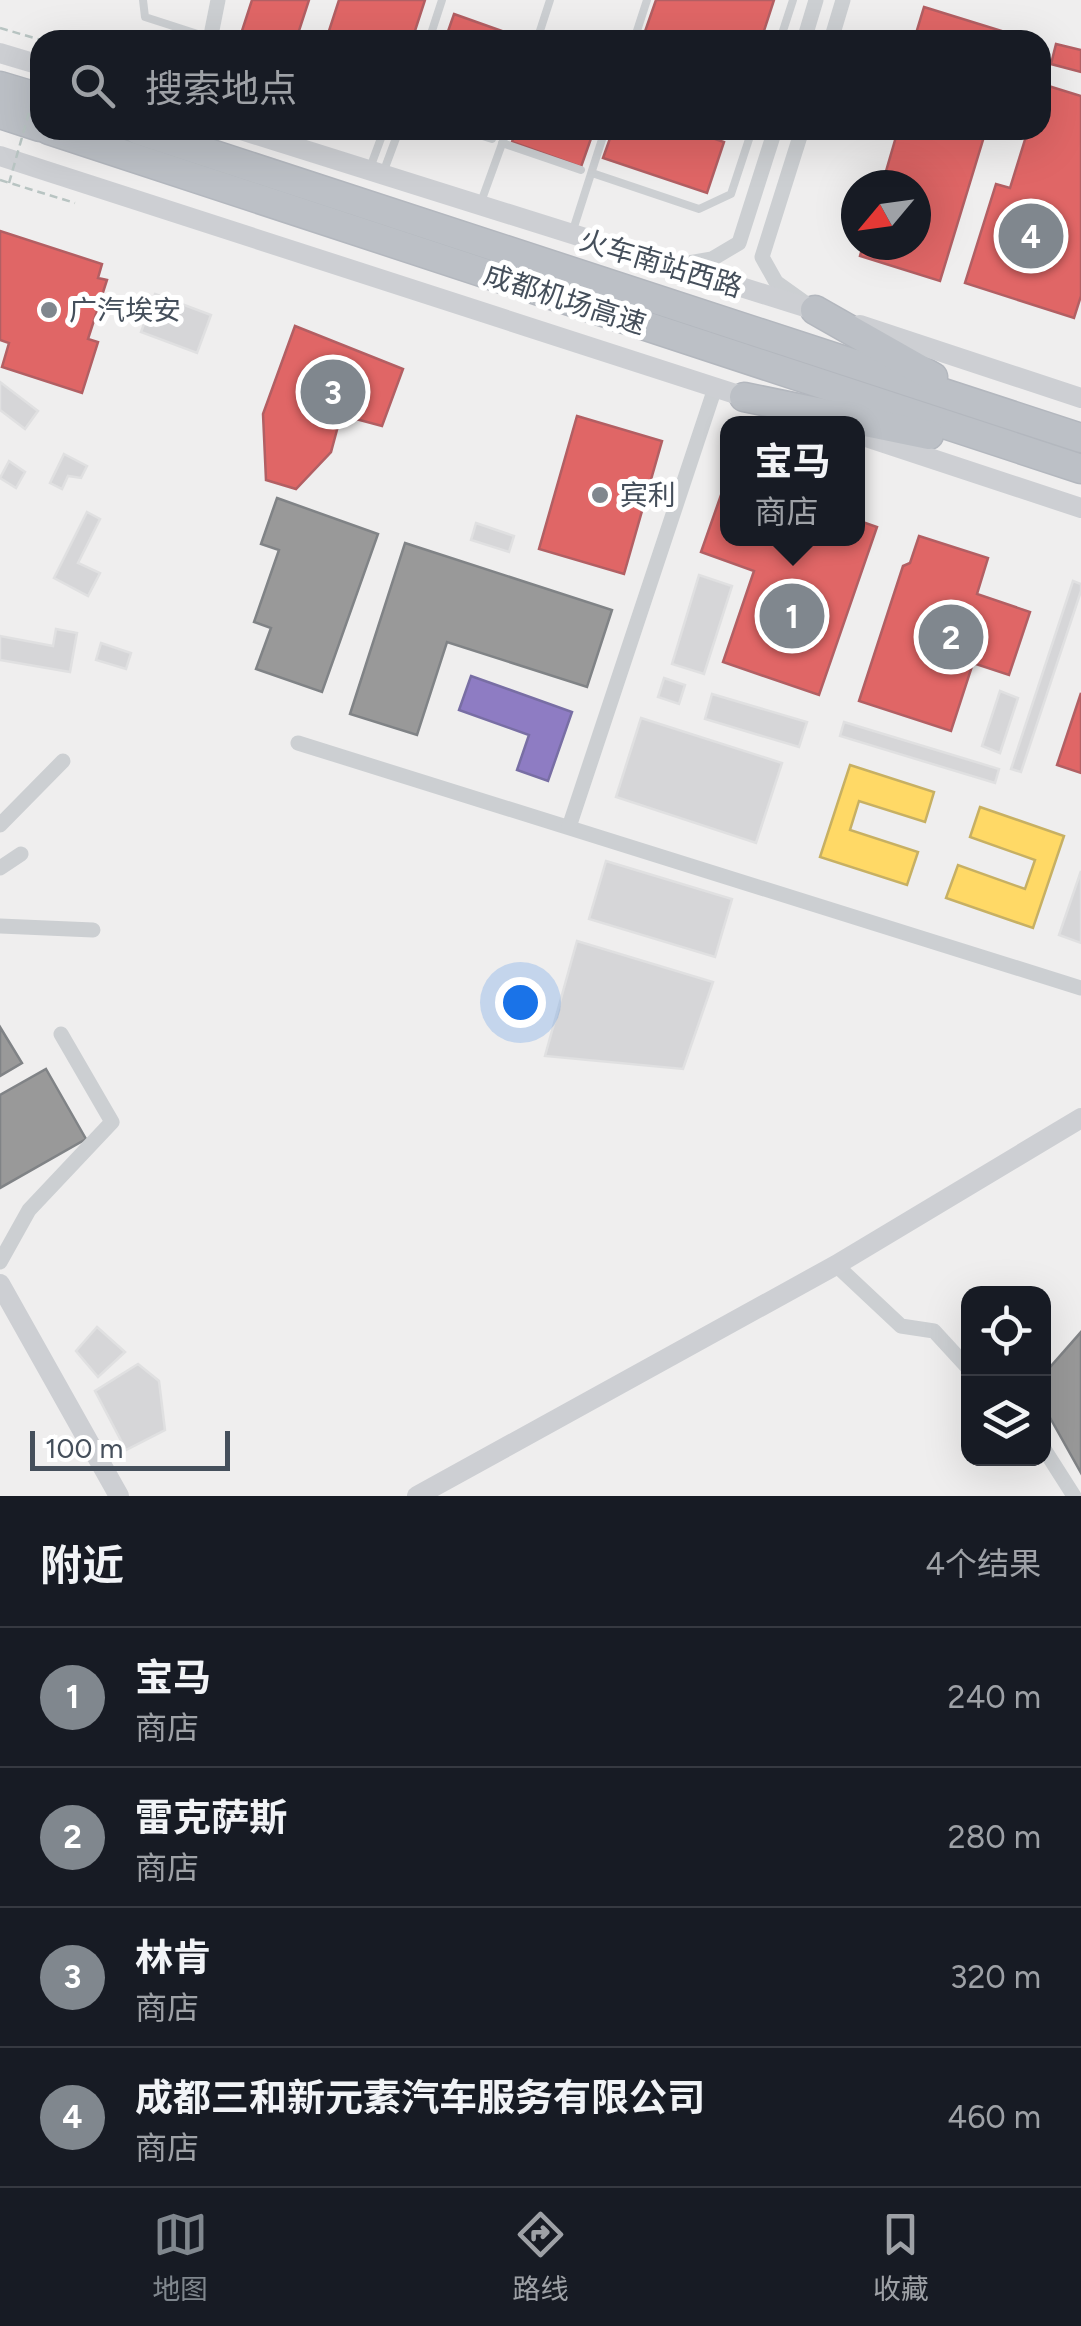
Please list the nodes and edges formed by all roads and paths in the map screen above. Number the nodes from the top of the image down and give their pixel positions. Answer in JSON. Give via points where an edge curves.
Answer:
{"nodes":[{"id":1,"x":143,"y":0,"type":"edge"},
{"id":2,"x":218,"y":0,"type":"edge"},
{"id":3,"x":442,"y":0,"type":"edge"},
{"id":4,"x":550,"y":0,"type":"edge"},
{"id":5,"x":647,"y":0,"type":"edge"},
{"id":6,"x":793,"y":0,"type":"edge"},
{"id":7,"x":816,"y":0,"type":"edge"},
{"id":8,"x":844,"y":0,"type":"edge"},
{"id":9,"x":0,"y":28,"type":"edge"},
{"id":10,"x":183,"y":30,"type":"edge"},
{"id":11,"x":212,"y":30,"type":"edge"},
{"id":12,"x":433,"y":30,"type":"edge"},
{"id":13,"x":540,"y":30,"type":"edge"},
{"id":14,"x":637,"y":30,"type":"edge"},
{"id":15,"x":783,"y":30,"type":"edge"},
{"id":16,"x":807,"y":30,"type":"edge"},
{"id":17,"x":834,"y":30,"type":"edge"},
{"id":18,"x":30,"y":37,"type":"edge"},
{"id":19,"x":0,"y":52,"type":"edge"},
{"id":20,"x":30,"y":62,"type":"edge"},
{"id":21,"x":0,"y":86,"type":"edge"},
{"id":22,"x":30,"y":95,"type":"edge"},
{"id":23,"x":30,"y":109,"type":"edge"},
{"id":24,"x":0,"y":114,"type":"edge"},
{"id":25,"x":30,"y":124,"type":"edge"},
{"id":26,"x":79,"y":140,"type":"edge"},
{"id":27,"x":169,"y":140,"type":"edge"},
{"id":28,"x":272,"y":140,"type":"edge"},
{"id":29,"x":382,"y":140,"type":"edge"},
{"id":30,"x":394,"y":140,"type":"edge"},
{"id":31,"x":503,"y":140,"type":"edge"},
{"id":32,"x":603,"y":140,"type":"edge"},
{"id":33,"x":749,"y":140,"type":"edge"},
{"id":34,"x":772,"y":140,"type":"edge"},
{"id":35,"x":799,"y":140,"type":"edge"},
{"id":36,"x":502,"y":143,"type":"junction"},
{"id":37,"x":0,"y":156,"type":"edge"},
{"id":38,"x":582,"y":170,"type":"dead end"},
{"id":39,"x":376,"y":173,"type":"junction"},
{"id":40,"x":592,"y":173,"type":"junction"},
{"id":41,"x":0,"y":180,"type":"edge"},
{"id":42,"x":9,"y":183,"type":"junction"},
{"id":43,"x":75,"y":204,"type":"dead end"},
{"id":44,"x":479,"y":206,"type":"junction"},
{"id":45,"x":571,"y":236,"type":"junction"},
{"id":46,"x":669,"y":267,"type":"junction"},
{"id":47,"x":815,"y":310,"type":"junction"},
{"id":48,"x":715,"y":388,"type":"junction"},
{"id":49,"x":744,"y":397,"type":"junction"},
{"id":50,"x":1081,"y":398,"type":"edge"},
{"id":51,"x":986,"y":407,"type":"junction"},
{"id":52,"x":801,"y":416,"type":"edge"},
{"id":53,"x":835,"y":416,"type":"edge"},
{"id":54,"x":865,"y":422,"type":"edge"},
{"id":55,"x":865,"y":437,"type":"edge"},
{"id":56,"x":1081,"y":438,"type":"edge"},
{"id":57,"x":1070,"y":465,"type":"edge"},
{"id":58,"x":1081,"y":508,"type":"edge"},
{"id":59,"x":298,"y":743,"type":"dead end"},
{"id":60,"x":62,"y":761,"type":"dead end"},
{"id":61,"x":0,"y":825,"type":"edge"},
{"id":62,"x":568,"y":827,"type":"junction"},
{"id":63,"x":21,"y":854,"type":"dead end"},
{"id":64,"x":0,"y":868,"type":"edge"},
{"id":65,"x":0,"y":926,"type":"edge"},
{"id":66,"x":93,"y":930,"type":"dead end"},
{"id":67,"x":1081,"y":988,"type":"edge"},
{"id":68,"x":61,"y":1034,"type":"dead end"},
{"id":69,"x":1081,"y":1118,"type":"edge"},
{"id":70,"x":0,"y":1262,"type":"edge"},
{"id":71,"x":836,"y":1265,"type":"junction"},
{"id":72,"x":0,"y":1284,"type":"edge"},
{"id":73,"x":961,"y":1360,"type":"edge"},
{"id":74,"x":1051,"y":1460,"type":"edge"},
{"id":75,"x":119,"y":1496,"type":"edge"},
{"id":76,"x":417,"y":1496,"type":"edge"},
{"id":77,"x":1074,"y":1496,"type":"edge"}],
"edges":[{"from":1,"to":10,"type":"lane","via":[[145,17]]},
{"from":2,"to":11,"type":"street"},
{"from":3,"to":12,"type":"lane"},
{"from":4,"to":13,"type":"lane"},
{"from":5,"to":14,"type":"lane"},
{"from":6,"to":15,"type":"lane"},
{"from":7,"to":16,"type":"street"},
{"from":8,"to":17,"type":"street"},
{"from":9,"to":18,"type":"path"},
{"from":19,"to":20,"type":"main road"},
{"from":21,"to":22,"type":"highway"},
{"from":23,"to":42,"type":"path","bridge":true},
{"from":24,"to":25,"type":"highway"},
{"from":26,"to":57,"type":"highway","name":"成都机场高速"},
{"from":27,"to":51,"type":"highway","name":"成都机场高速"},
{"from":28,"to":39,"type":"main road","name":"火车南站西路"},
{"from":29,"to":39,"type":"lane"},
{"from":30,"to":39,"type":"lane"},
{"from":31,"to":36,"type":"lane"},
{"from":32,"to":40,"type":"lane"},
{"from":33,"to":40,"type":"lane","via":[[732,194],[699,209]]},
{"from":34,"to":46,"type":"street","via":[[739,243],[712,259]]},
{"from":35,"to":47,"type":"street","via":[[762,257],[776,282]]},
{"from":36,"to":38,"type":"lane"},
{"from":36,"to":44,"type":"lane"},
{"from":37,"to":48,"type":"main road"},
{"from":39,"to":44,"type":"main road","name":"火车南站西路"},
{"from":40,"to":45,"type":"lane"},
{"from":41,"to":42,"type":"path"},
{"from":42,"to":43,"type":"path"},
{"from":44,"to":45,"type":"main road","name":"火车南站西路"},
{"from":45,"to":46,"type":"main road","name":"火车南站西路"},
{"from":46,"to":47,"type":"main road","name":"火车南站西路"},
{"from":47,"to":50,"type":"main road","name":"火车南站西路"},
{"from":47,"to":51,"type":"highway"},
{"from":48,"to":49,"type":"main road"},
{"from":48,"to":62,"type":"street"},
{"from":49,"to":52,"type":"main road"},
{"from":49,"to":53,"type":"highway"},
{"from":51,"to":56,"type":"highway","name":"成都机场高速"},
{"from":54,"to":57,"type":"highway"},
{"from":55,"to":58,"type":"main road"},
{"from":59,"to":62,"type":"street"},
{"from":60,"to":61,"type":"street"},
{"from":62,"to":67,"type":"street"},
{"from":63,"to":64,"type":"street"},
{"from":65,"to":66,"type":"street"},
{"from":68,"to":70,"type":"street","via":[[112,1122],[28,1210]]},
{"from":69,"to":71,"type":"main road"},
{"from":71,"to":73,"type":"street","via":[[902,1326],[934,1331]]},
{"from":71,"to":76,"type":"main road"},
{"from":72,"to":75,"type":"main road"},
{"from":74,"to":77,"type":"street"}]}
